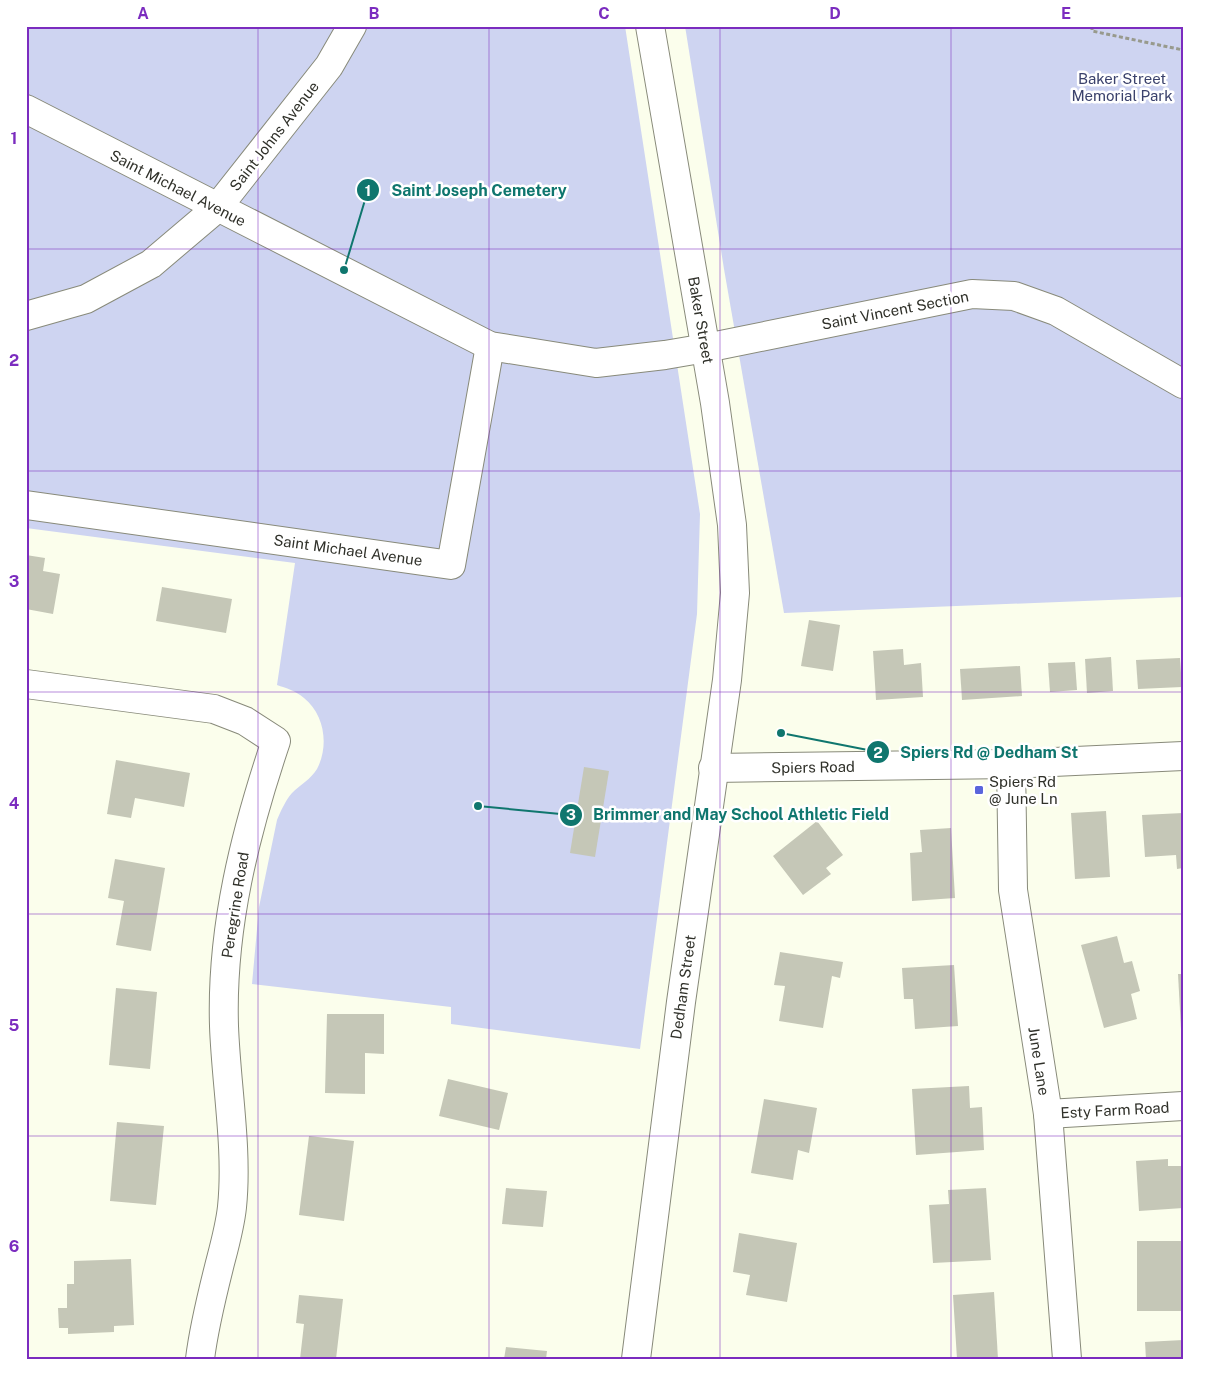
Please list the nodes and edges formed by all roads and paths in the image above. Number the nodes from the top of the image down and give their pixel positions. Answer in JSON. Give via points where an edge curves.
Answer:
{"nodes":[{"id":1,"x":352,"y":26,"type":"edge"},
{"id":2,"x":650,"y":26,"type":"edge"},
{"id":3,"x":1092,"y":26,"type":"edge"},
{"id":4,"x":1183,"y":50,"type":"edge"},
{"id":5,"x":26,"y":109,"type":"edge"},
{"id":6,"x":217,"y":208,"type":"junction"},
{"id":7,"x":26,"y":316,"type":"edge"},
{"id":8,"x":490,"y":346,"type":"junction"},
{"id":9,"x":706,"y":348,"type":"junction"},
{"id":10,"x":1183,"y":384,"type":"edge"},
{"id":11,"x":26,"y":505,"type":"edge"},
{"id":12,"x":734,"y":616,"type":"joint"},
{"id":13,"x":26,"y":684,"type":"edge"},
{"id":14,"x":1183,"y":756,"type":"edge"},
{"id":15,"x":1010,"y":764,"type":"junction"},
{"id":16,"x":713,"y":768,"type":"junction"},
{"id":17,"x":1183,"y":1106,"type":"edge"},
{"id":18,"x":1048,"y":1114,"type":"junction"},
{"id":19,"x":200,"y":1359,"type":"edge"},
{"id":20,"x":636,"y":1359,"type":"edge"},
{"id":21,"x":1067,"y":1359,"type":"edge"}],
"edges":[{"from":1,"to":6,"type":"street","name":"Saint Johns Avenue","via":[[329,66]]},
{"from":2,"to":9,"type":"street","name":"Baker Street"},
{"from":3,"to":4,"type":"path","via":[[1092,31]]},
{"from":5,"to":6,"type":"street","name":"Saint Michael Avenue"},
{"from":6,"to":7,"type":"street","name":"Saint Johns Avenue","via":[[151,264],[86,299]]},
{"from":6,"to":8,"type":"street","name":"Saint Michael Avenue"},
{"from":8,"to":9,"type":"street","name":"Saint Michael Avenue","via":[[596,363]]},
{"from":8,"to":11,"type":"street","name":"Saint Michael Avenue","via":[[451,564]]},
{"from":9,"to":10,"type":"street","name":"Saint Vincent Section","via":[[972,294],[1014,296],[1056,311]]},
{"from":9,"to":12,"type":"street","name":"Baker Street","via":[[732,525]]},
{"from":12,"to":16,"type":"street","name":"Dedham Street"},
{"from":13,"to":19,"type":"street","name":"Peregrine Road","via":[[214,710],[245,721],[276,741],[248,829],[229,921],[224,1024],[233,1159],[232,1207]]},
{"from":14,"to":15,"type":"street","name":"Spiers Road"},
{"from":15,"to":16,"type":"street","name":"Spiers Road"},
{"from":15,"to":18,"type":"street","name":"June Lane","via":[[1013,890]]},
{"from":16,"to":20,"type":"street","name":"Dedham Street"},
{"from":17,"to":18,"type":"street","name":"Esty Farm Road"},
{"from":18,"to":21,"type":"street","name":"June Lane"}]}
